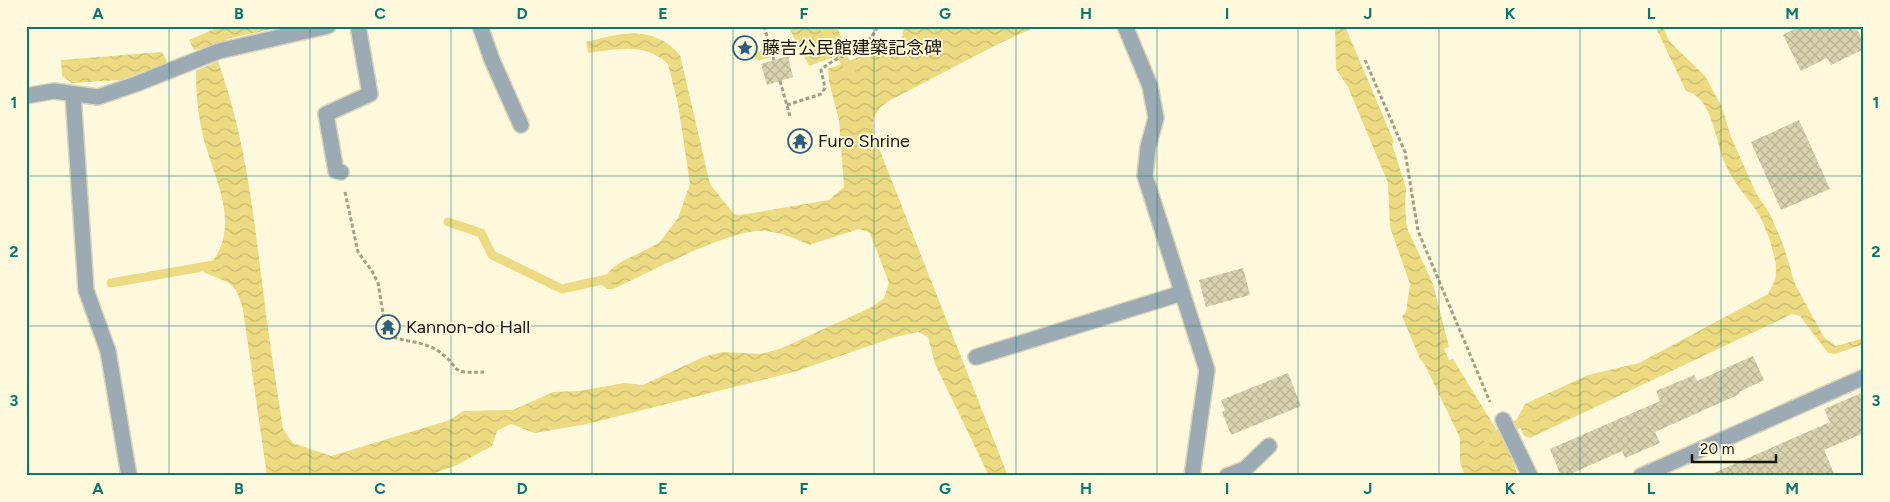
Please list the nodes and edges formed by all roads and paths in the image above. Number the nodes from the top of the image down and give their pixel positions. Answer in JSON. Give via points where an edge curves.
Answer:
{"nodes":[{"id":1,"x":328,"y":26,"type":"edge"},
{"id":2,"x":358,"y":26,"type":"edge"},
{"id":3,"x":480,"y":26,"type":"edge"},
{"id":4,"x":764,"y":26,"type":"edge"},
{"id":5,"x":882,"y":26,"type":"edge"},
{"id":6,"x":1125,"y":26,"type":"edge"},
{"id":7,"x":876,"y":27,"type":"edge"},
{"id":8,"x":773,"y":58,"type":"dead end"},
{"id":9,"x":1365,"y":60,"type":"dead end"},
{"id":10,"x":780,"y":81,"type":"dead end"},
{"id":11,"x":73,"y":94,"type":"junction"},
{"id":12,"x":26,"y":96,"type":"edge"},
{"id":13,"x":787,"y":105,"type":"junction"},
{"id":14,"x":790,"y":116,"type":"dead end"},
{"id":15,"x":521,"y":125,"type":"dead end"},
{"id":16,"x":341,"y":172,"type":"joint"},
{"id":17,"x":1182,"y":293,"type":"junction"},
{"id":18,"x":976,"y":357,"type":"dead end"},
{"id":19,"x":484,"y":372,"type":"dead end"},
{"id":20,"x":1864,"y":377,"type":"edge"},
{"id":21,"x":1503,"y":420,"type":"joint"},
{"id":22,"x":1269,"y":446,"type":"dead end"},
{"id":23,"x":129,"y":476,"type":"edge"},
{"id":24,"x":1192,"y":476,"type":"edge"},
{"id":25,"x":1227,"y":476,"type":"edge"},
{"id":26,"x":1530,"y":476,"type":"edge"},
{"id":27,"x":1641,"y":476,"type":"edge"}],
"edges":[{"from":1,"to":11,"type":"street","via":[[219,51],[98,97]]},
{"from":2,"to":16,"type":"street","via":[[370,94],[326,114],[336,171]]},
{"from":3,"to":15,"type":"street"},
{"from":4,"to":8,"type":"path"},
{"from":5,"to":7,"type":"path"},
{"from":6,"to":17,"type":"street","via":[[1150,86],[1156,118],[1145,176]]},
{"from":7,"to":13,"type":"path","via":[[872,38],[862,48],[828,63],[821,70],[825,88],[821,94]]},
{"from":9,"to":21,"type":"path","via":[[1405,152],[1418,231],[1494,414]]},
{"from":10,"to":13,"type":"path"},
{"from":11,"to":12,"type":"street","via":[[54,91]]},
{"from":11,"to":23,"type":"street","via":[[86,290],[108,351]]},
{"from":13,"to":14,"type":"path"},
{"from":16,"to":19,"type":"path","via":[[358,252],[378,283],[385,325],[393,337],[438,351],[455,370]]},
{"from":17,"to":18,"type":"street"},
{"from":17,"to":24,"type":"street","via":[[1207,370]]},
{"from":20,"to":27,"type":"street"},
{"from":21,"to":26,"type":"street"},
{"from":22,"to":25,"type":"street","via":[[1245,469]]}]}
